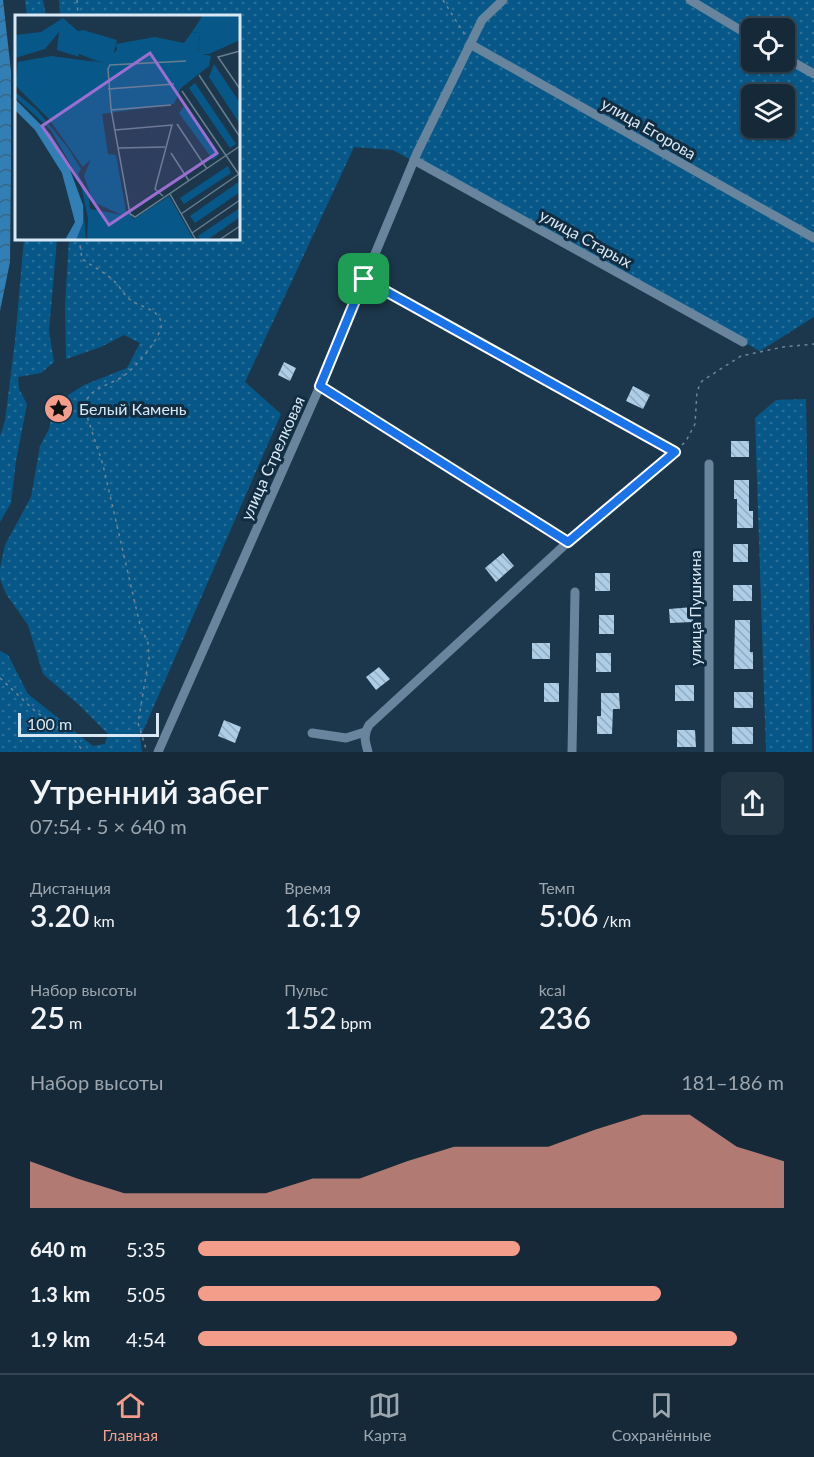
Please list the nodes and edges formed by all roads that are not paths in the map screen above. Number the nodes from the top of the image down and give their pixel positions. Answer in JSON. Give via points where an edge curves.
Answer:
{"nodes":[{"id":1,"x":503,"y":0,"type":"edge"},
{"id":2,"x":690,"y":0,"type":"edge"},
{"id":3,"x":741,"y":30,"type":"edge"},
{"id":4,"x":470,"y":44,"type":"junction"},
{"id":5,"x":795,"y":63,"type":"edge"},
{"id":6,"x":814,"y":74,"type":"edge"},
{"id":7,"x":414,"y":160,"type":"junction"},
{"id":8,"x":814,"y":238,"type":"edge"},
{"id":9,"x":364,"y":279,"type":"junction"},
{"id":10,"x":743,"y":342,"type":"dead end"},
{"id":11,"x":320,"y":386,"type":"junction"},
{"id":12,"x":710,"y":464,"type":"dead end"},
{"id":13,"x":568,"y":542,"type":"junction"},
{"id":14,"x":575,"y":592,"type":"dead end"},
{"id":15,"x":365,"y":732,"type":"junction"},
{"id":16,"x":312,"y":733,"type":"dead end"},
{"id":17,"x":158,"y":752,"type":"edge"},
{"id":18,"x":368,"y":752,"type":"edge"},
{"id":19,"x":572,"y":752,"type":"edge"},
{"id":20,"x":709,"y":752,"type":"edge"}],
"edges":[{"from":1,"to":4,"type":"street","name":"улица Стрелковая","via":[[482,20]]},
{"from":2,"to":3,"type":"street"},
{"from":4,"to":7,"type":"street","name":"улица Стрелковая"},
{"from":4,"to":8,"type":"street","name":"улица Егорова"},
{"from":5,"to":6,"type":"street"},
{"from":7,"to":9,"type":"street","name":"улица Стрелковая"},
{"from":7,"to":10,"type":"street","name":"улица Старых"},
{"from":9,"to":11,"type":"street","name":"улица Стрелковая"},
{"from":9,"to":13,"type":"street","via":[[675,452]]},
{"from":11,"to":13,"type":"street"},
{"from":11,"to":17,"type":"street","name":"улица Стрелковая"},
{"from":12,"to":20,"type":"street","name":"улица Пушкина"},
{"from":13,"to":15,"type":"street"},
{"from":14,"to":19,"type":"street"},
{"from":15,"to":16,"type":"street","via":[[346,738]]},
{"from":15,"to":18,"type":"street"}]}
